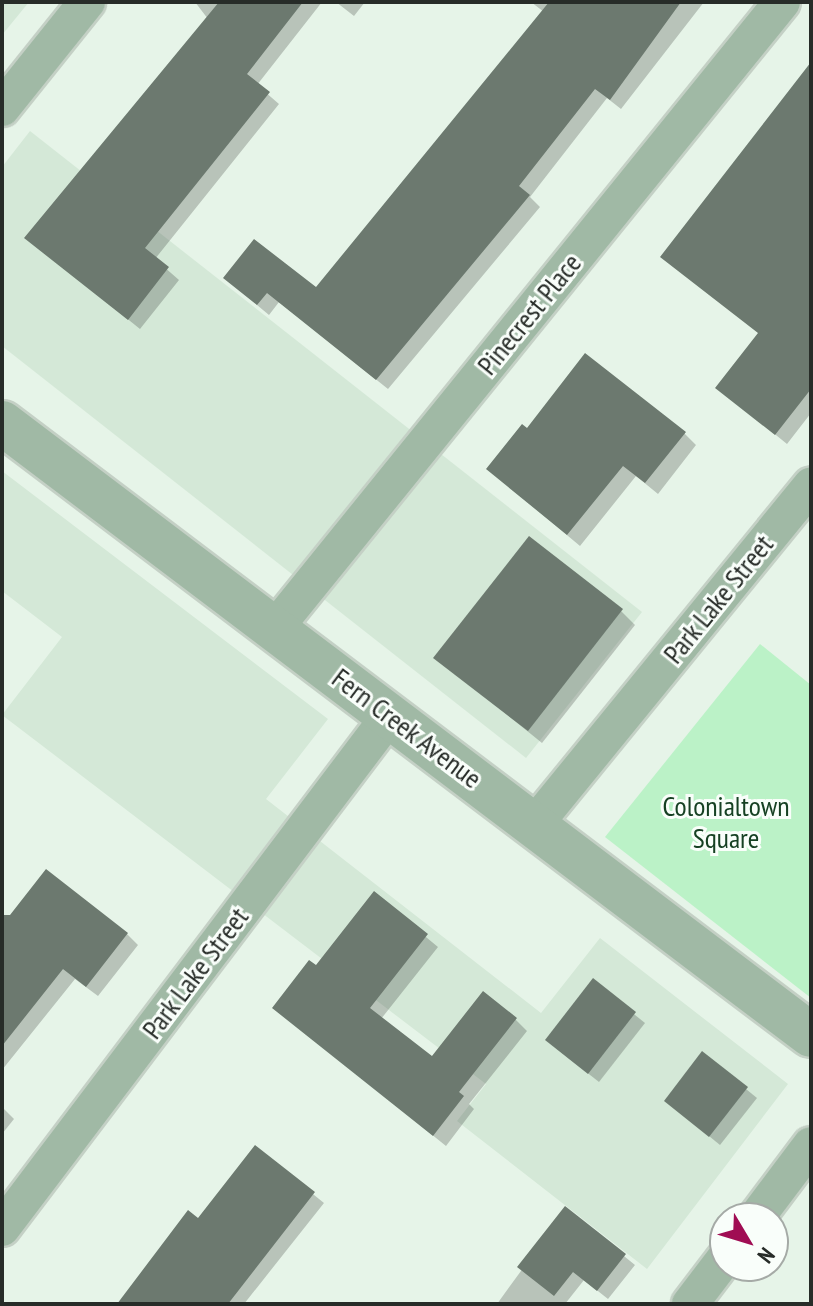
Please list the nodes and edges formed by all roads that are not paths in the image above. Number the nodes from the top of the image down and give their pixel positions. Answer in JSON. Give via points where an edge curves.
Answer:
{"nodes":[{"id":1,"x":87,"y":2,"type":"edge"},
{"id":2,"x":782,"y":2,"type":"edge"},
{"id":3,"x":2,"y":108,"type":"edge"},
{"id":4,"x":2,"y":423,"type":"edge"},
{"id":5,"x":811,"y":485,"type":"edge"},
{"id":6,"x":276,"y":627,"type":"junction"},
{"id":7,"x":388,"y":718,"type":"junction"},
{"id":8,"x":535,"y":824,"type":"junction"},
{"id":9,"x":811,"y":1035,"type":"edge"},
{"id":10,"x":811,"y":1145,"type":"edge"},
{"id":11,"x":768,"y":1202,"type":"edge"},
{"id":12,"x":2,"y":1228,"type":"edge"},
{"id":13,"x":709,"y":1279,"type":"edge"},
{"id":14,"x":690,"y":1304,"type":"edge"}],
"edges":[{"from":1,"to":3,"type":"street"},
{"from":2,"to":6,"type":"street","name":"Pinecrest Place"},
{"from":4,"to":6,"type":"street","name":"Fern Creek Avenue"},
{"from":5,"to":8,"type":"street","name":"Park Lake Street"},
{"from":6,"to":7,"type":"street","name":"Fern Creek Avenue"},
{"from":7,"to":8,"type":"street","name":"Fern Creek Avenue"},
{"from":7,"to":12,"type":"street","name":"Park Lake Street"},
{"from":8,"to":9,"type":"street","name":"Fern Creek Avenue"},
{"from":10,"to":11,"type":"street"},
{"from":13,"to":14,"type":"street"}]}
